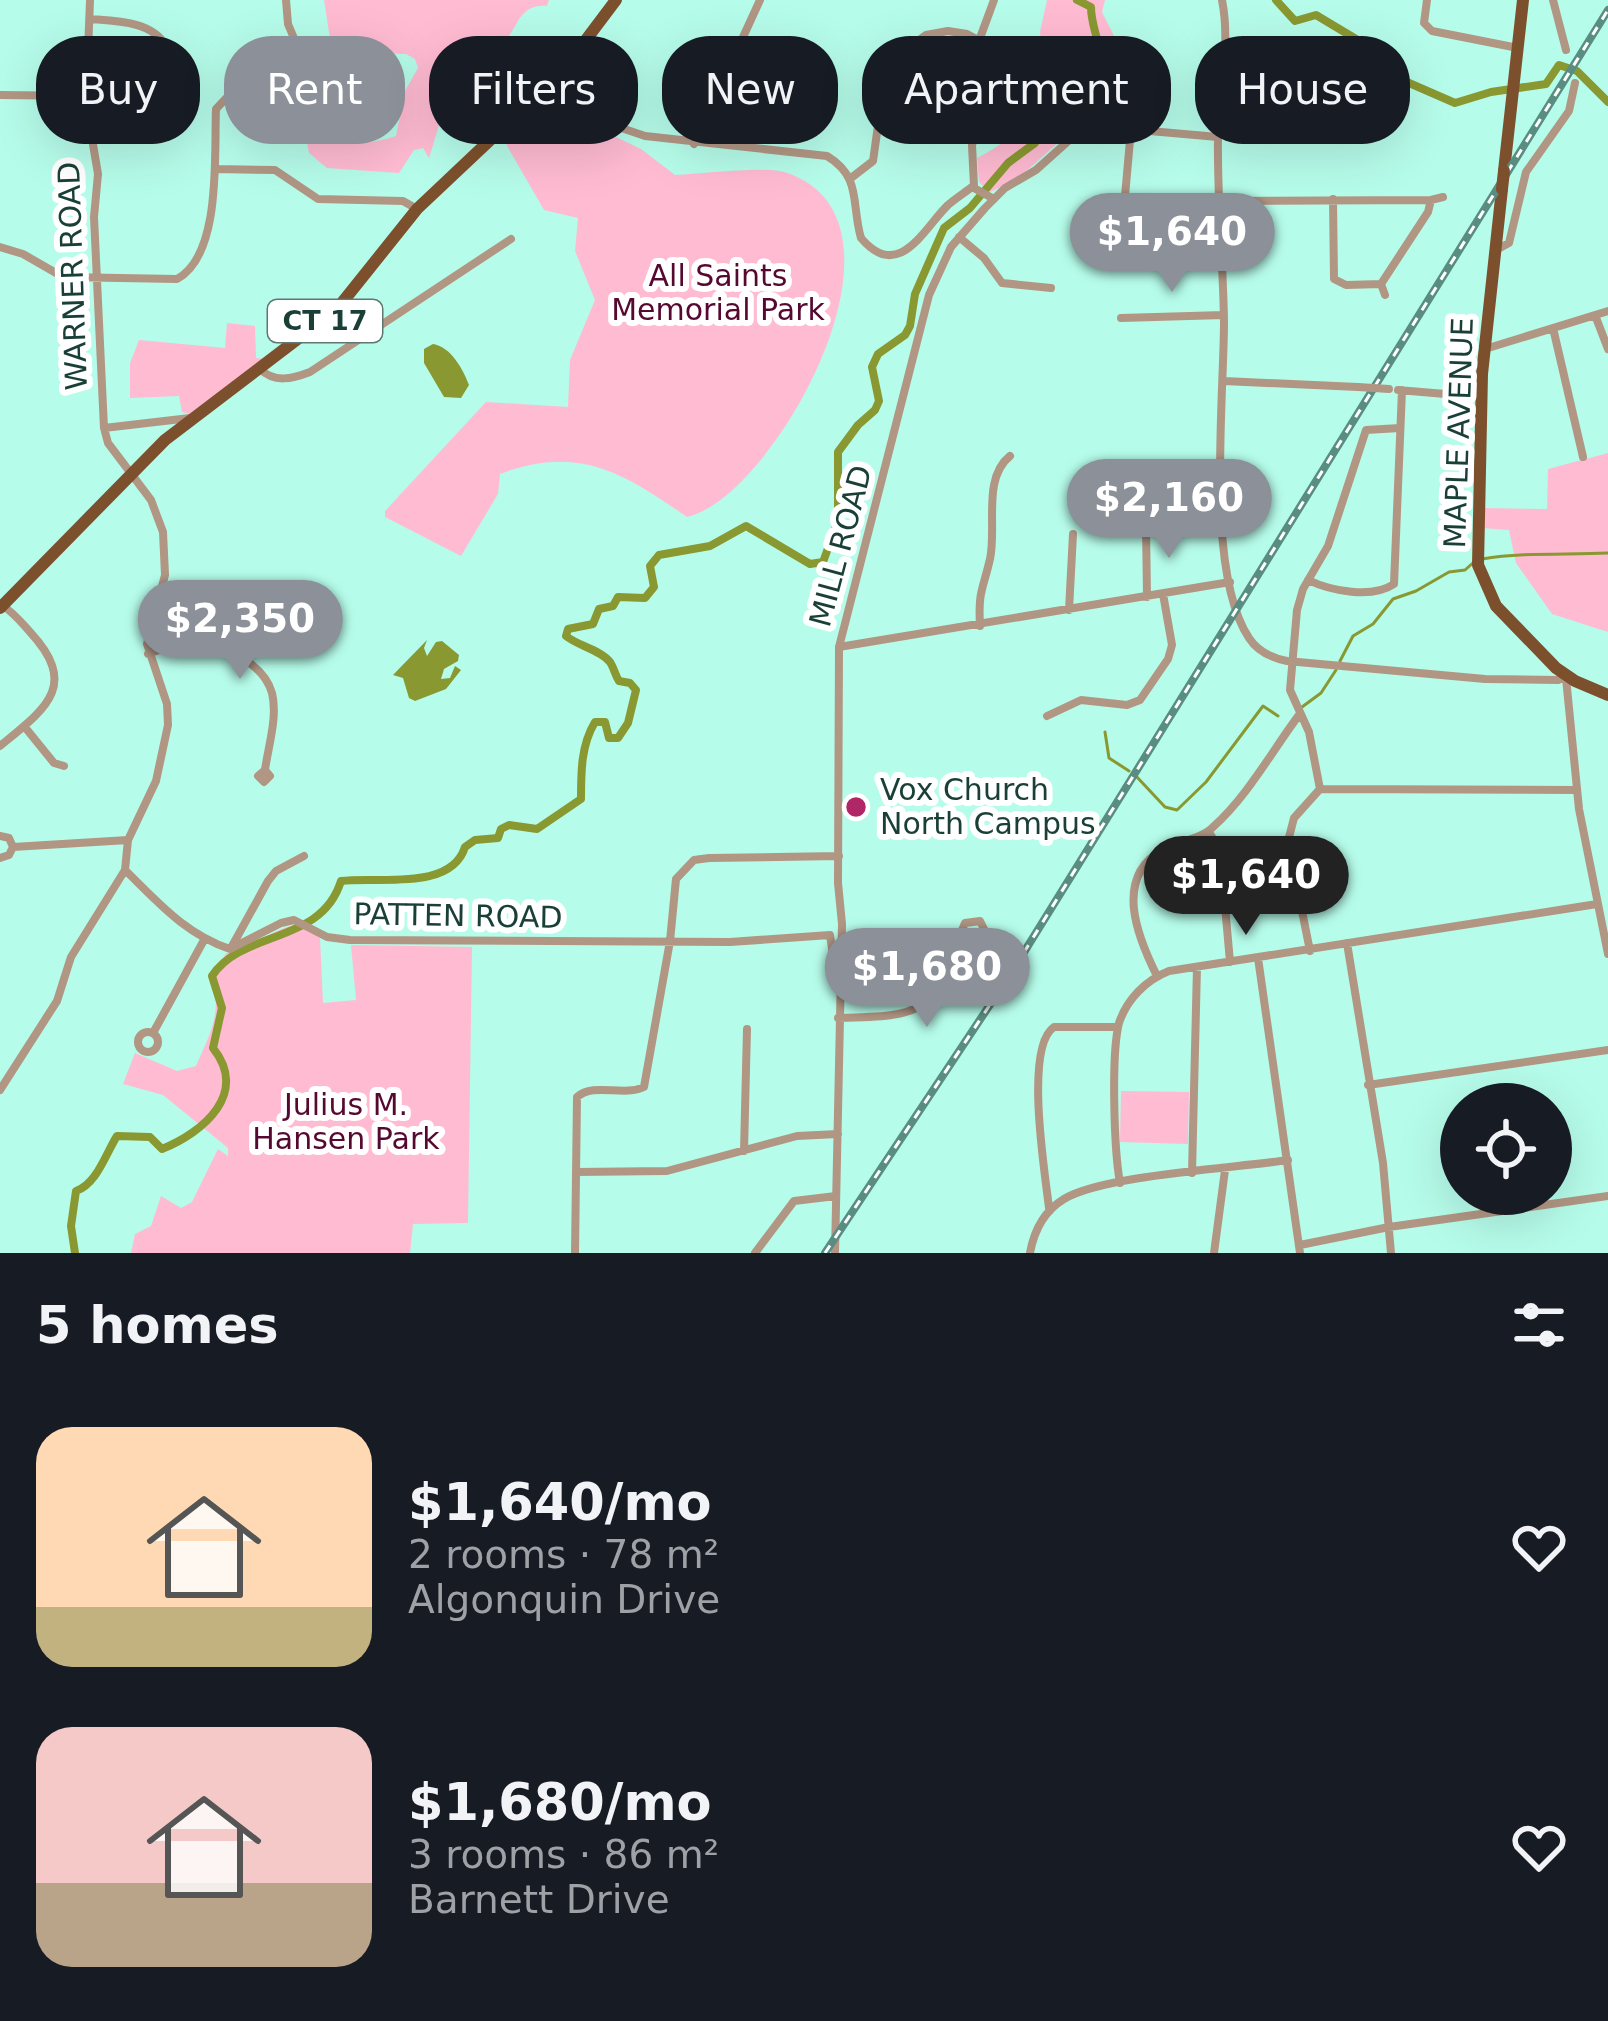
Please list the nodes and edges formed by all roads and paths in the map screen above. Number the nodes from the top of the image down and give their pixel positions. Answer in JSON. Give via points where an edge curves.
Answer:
{"nodes":[{"id":1,"x":90,"y":0,"type":"edge"},
{"id":2,"x":286,"y":0,"type":"edge"},
{"id":3,"x":616,"y":0,"type":"edge"},
{"id":4,"x":760,"y":0,"type":"edge"},
{"id":5,"x":994,"y":0,"type":"edge"},
{"id":6,"x":1222,"y":0,"type":"edge"},
{"id":7,"x":1427,"y":0,"type":"edge"},
{"id":8,"x":1523,"y":0,"type":"edge"},
{"id":9,"x":1553,"y":0,"type":"edge"},
{"id":10,"x":90,"y":19,"type":"junction"},
{"id":11,"x":89,"y":36,"type":"edge"},
{"id":12,"x":160,"y":36,"type":"edge"},
{"id":13,"x":293,"y":36,"type":"edge"},
{"id":14,"x":590,"y":36,"type":"edge"},
{"id":15,"x":743,"y":36,"type":"edge"},
{"id":16,"x":927,"y":36,"type":"edge"},
{"id":17,"x":965,"y":36,"type":"edge"},
{"id":18,"x":981,"y":36,"type":"edge"},
{"id":19,"x":1224,"y":36,"type":"edge"},
{"id":20,"x":1518,"y":48,"type":"junction"},
{"id":21,"x":1566,"y":50,"type":"dead end"},
{"id":22,"x":1575,"y":83,"type":"dead end"},
{"id":23,"x":0,"y":95,"type":"edge"},
{"id":24,"x":36,"y":95,"type":"edge"},
{"id":25,"x":224,"y":97,"type":"edge"},
{"id":26,"x":93,"y":144,"type":"edge"},
{"id":27,"x":486,"y":144,"type":"edge"},
{"id":28,"x":707,"y":144,"type":"edge"},
{"id":29,"x":876,"y":144,"type":"edge"},
{"id":30,"x":972,"y":144,"type":"edge"},
{"id":31,"x":1061,"y":144,"type":"edge"},
{"id":32,"x":1130,"y":144,"type":"edge"},
{"id":33,"x":1218,"y":144,"type":"edge"},
{"id":34,"x":216,"y":169,"type":"junction"},
{"id":35,"x":851,"y":178,"type":"junction"},
{"id":36,"x":985,"y":192,"type":"junction"},
{"id":37,"x":1125,"y":196,"type":"dead end"},
{"id":38,"x":1443,"y":196,"type":"dead end"},
{"id":39,"x":1333,"y":200,"type":"junction"},
{"id":40,"x":1430,"y":200,"type":"junction"},
{"id":41,"x":1220,"y":201,"type":"junction"},
{"id":42,"x":417,"y":208,"type":"junction"},
{"id":43,"x":959,"y":236,"type":"junction"},
{"id":44,"x":511,"y":238,"type":"dead end"},
{"id":45,"x":1221,"y":246,"type":"junction"},
{"id":46,"x":0,"y":248,"type":"edge"},
{"id":47,"x":1145,"y":248,"type":"dead end"},
{"id":48,"x":1495,"y":250,"type":"junction"},
{"id":49,"x":97,"y":276,"type":"junction"},
{"id":50,"x":1381,"y":284,"type":"junction"},
{"id":51,"x":1051,"y":288,"type":"dead end"},
{"id":52,"x":1385,"y":295,"type":"dead end"},
{"id":53,"x":1608,"y":311,"type":"edge"},
{"id":54,"x":1224,"y":315,"type":"junction"},
{"id":55,"x":1595,"y":315,"type":"junction"},
{"id":56,"x":1121,"y":318,"type":"dead end"},
{"id":57,"x":1553,"y":328,"type":"junction"},
{"id":58,"x":1484,"y":349,"type":"junction"},
{"id":59,"x":1608,"y":349,"type":"edge"},
{"id":60,"x":260,"y":369,"type":"junction"},
{"id":61,"x":1224,"y":381,"type":"junction"},
{"id":62,"x":1402,"y":390,"type":"junction"},
{"id":63,"x":1481,"y":397,"type":"junction"},
{"id":64,"x":190,"y":418,"type":"junction"},
{"id":65,"x":104,"y":428,"type":"junction"},
{"id":66,"x":1400,"y":428,"type":"junction"},
{"id":67,"x":1010,"y":456,"type":"dead end"},
{"id":68,"x":1582,"y":457,"type":"dead end"},
{"id":69,"x":130,"y":471,"type":"junction"},
{"id":70,"x":1147,"y":526,"type":"dead end"},
{"id":71,"x":1073,"y":534,"type":"dead end"},
{"id":72,"x":1308,"y":580,"type":"junction"},
{"id":73,"x":1230,"y":582,"type":"junction"},
{"id":74,"x":1163,"y":594,"type":"junction"},
{"id":75,"x":1147,"y":597,"type":"junction"},
{"id":76,"x":1,"y":607,"type":"edge"},
{"id":77,"x":1069,"y":610,"type":"junction"},
{"id":78,"x":980,"y":626,"type":"junction"},
{"id":79,"x":839,"y":646,"type":"junction"},
{"id":80,"x":148,"y":655,"type":"junction"},
{"id":81,"x":1292,"y":662,"type":"junction"},
{"id":82,"x":1568,"y":674,"type":"junction"},
{"id":83,"x":1608,"y":695,"type":"edge"},
{"id":84,"x":1299,"y":715,"type":"junction"},
{"id":85,"x":1047,"y":716,"type":"dead end"},
{"id":86,"x":24,"y":726,"type":"junction"},
{"id":87,"x":0,"y":746,"type":"edge"},
{"id":88,"x":64,"y":766,"type":"dead end"},
{"id":89,"x":265,"y":770,"type":"dead end"},
{"id":90,"x":1320,"y":789,"type":"junction"},
{"id":91,"x":1577,"y":790,"type":"junction"},
{"id":92,"x":1209,"y":832,"type":"junction"},
{"id":93,"x":0,"y":836,"type":"edge"},
{"id":94,"x":128,"y":840,"type":"junction"},
{"id":95,"x":13,"y":847,"type":"junction"},
{"id":96,"x":304,"y":856,"type":"dead end"},
{"id":97,"x":839,"y":856,"type":"junction"},
{"id":98,"x":0,"y":858,"type":"edge"},
{"id":99,"x":125,"y":870,"type":"junction"},
{"id":100,"x":840,"y":903,"type":"junction"},
{"id":101,"x":1597,"y":904,"type":"junction"},
{"id":102,"x":830,"y":935,"type":"junction"},
{"id":103,"x":204,"y":940,"type":"junction"},
{"id":104,"x":670,"y":941,"type":"junction"},
{"id":105,"x":1347,"y":944,"type":"junction"},
{"id":106,"x":956,"y":946,"type":"dead end"},
{"id":107,"x":230,"y":949,"type":"junction"},
{"id":108,"x":1310,"y":951,"type":"junction"},
{"id":109,"x":1608,"y":954,"type":"edge"},
{"id":110,"x":1258,"y":958,"type":"junction"},
{"id":111,"x":1230,"y":962,"type":"junction"},
{"id":112,"x":1197,"y":968,"type":"junction"},
{"id":113,"x":838,"y":975,"type":"junction"},
{"id":114,"x":1157,"y":976,"type":"junction"},
{"id":115,"x":838,"y":1018,"type":"junction"},
{"id":116,"x":1118,"y":1028,"type":"junction"},
{"id":117,"x":748,"y":1029,"type":"dead end"},
{"id":118,"x":153,"y":1034,"type":"dead end"},
{"id":119,"x":1608,"y":1050,"type":"edge"},
{"id":120,"x":0,"y":1065,"type":"edge"},
{"id":121,"x":12,"y":1073,"type":"junction"},
{"id":122,"x":1368,"y":1085,"type":"junction"},
{"id":123,"x":0,"y":1090,"type":"edge"},
{"id":124,"x":838,"y":1134,"type":"junction"},
{"id":125,"x":744,"y":1150,"type":"junction"},
{"id":126,"x":1288,"y":1160,"type":"junction"},
{"id":127,"x":1225,"y":1170,"type":"junction"},
{"id":128,"x":576,"y":1172,"type":"junction"},
{"id":129,"x":1192,"y":1173,"type":"junction"},
{"id":130,"x":1120,"y":1183,"type":"junction"},
{"id":131,"x":836,"y":1196,"type":"junction"},
{"id":132,"x":1608,"y":1196,"type":"edge"},
{"id":133,"x":1049,"y":1210,"type":"junction"},
{"id":134,"x":1389,"y":1227,"type":"junction"},
{"id":135,"x":1300,"y":1249,"type":"edge"},
{"id":136,"x":574,"y":1253,"type":"edge"},
{"id":137,"x":755,"y":1253,"type":"edge"},
{"id":138,"x":835,"y":1253,"type":"edge"},
{"id":139,"x":1030,"y":1253,"type":"edge"},
{"id":140,"x":1214,"y":1253,"type":"edge"},
{"id":141,"x":1391,"y":1253,"type":"edge"}],
"edges":[{"from":1,"to":10,"type":"street","name":"WARNER ROAD"},
{"from":2,"to":13,"type":"street"},
{"from":3,"to":14,"type":"main road","number":"CT 17"},
{"from":4,"to":15,"type":"street"},
{"from":5,"to":18,"type":"street"},
{"from":6,"to":19,"type":"street"},
{"from":7,"to":20,"type":"street","via":[[1424,22],[1432,31]]},
{"from":8,"to":20,"type":"main road","name":"MAPLE AVENUE"},
{"from":9,"to":21,"type":"street"},
{"from":10,"to":11,"type":"street","name":"WARNER ROAD"},
{"from":10,"to":12,"type":"street","via":[[134,23]]},
{"from":16,"to":17,"type":"street"},
{"from":20,"to":48,"type":"main road","name":"MAPLE AVENUE","bridge":true},
{"from":22,"to":48,"type":"street","via":[[1572,105],[1526,172],[1509,243]]},
{"from":23,"to":24,"type":"street"},
{"from":25,"to":34,"type":"street","via":[[215,115]]},
{"from":26,"to":49,"type":"street","name":"WARNER ROAD"},
{"from":27,"to":42,"type":"main road","number":"CT 17"},
{"from":28,"to":35,"type":"street","via":[[815,152]]},
{"from":29,"to":35,"type":"street","via":[[873,161]]},
{"from":30,"to":36,"type":"street"},
{"from":31,"to":36,"type":"street","name":"MILL ROAD"},
{"from":32,"to":37,"type":"street"},
{"from":33,"to":41,"type":"street"},
{"from":34,"to":42,"type":"street","via":[[275,170],[318,199]]},
{"from":34,"to":49,"type":"street","via":[[200,252],[187,274],[161,282]]},
{"from":35,"to":36,"type":"street","via":[[861,238],[891,253],[916,244],[947,206]]},
{"from":36,"to":43,"type":"street","name":"MILL ROAD"},
{"from":38,"to":40,"type":"street"},
{"from":39,"to":40,"type":"street"},
{"from":39,"to":41,"type":"street"},
{"from":39,"to":50,"type":"street","via":[[1334,279]]},
{"from":40,"to":50,"type":"street"},
{"from":41,"to":45,"type":"street"},
{"from":42,"to":60,"type":"main road","number":"CT 17","via":[[343,303]]},
{"from":43,"to":51,"type":"street","via":[[1002,283]]},
{"from":43,"to":79,"type":"street","name":"MILL ROAD","via":[[929,295]]},
{"from":44,"to":60,"type":"street","via":[[310,372],[286,379]]},
{"from":45,"to":47,"type":"street"},
{"from":45,"to":54,"type":"street"},
{"from":46,"to":49,"type":"street","via":[[63,277]]},
{"from":48,"to":58,"type":"main road","name":"MAPLE AVENUE"},
{"from":49,"to":65,"type":"street","name":"WARNER ROAD"},
{"from":50,"to":52,"type":"street"},
{"from":53,"to":55,"type":"street"},
{"from":54,"to":56,"type":"street"},
{"from":54,"to":61,"type":"street"},
{"from":55,"to":57,"type":"street"},
{"from":55,"to":59,"type":"street"},
{"from":57,"to":58,"type":"street"},
{"from":57,"to":68,"type":"street"},
{"from":58,"to":63,"type":"main road","name":"MAPLE AVENUE"},
{"from":60,"to":64,"type":"main road","number":"CT 17"},
{"from":61,"to":62,"type":"street","bridge":true},
{"from":61,"to":73,"type":"street","via":[[1219,482]]},
{"from":62,"to":63,"type":"street"},
{"from":62,"to":66,"type":"street"},
{"from":63,"to":82,"type":"main road","name":"MAPLE AVENUE","via":[[1478,569],[1496,606]]},
{"from":64,"to":65,"type":"street"},
{"from":64,"to":69,"type":"main road","number":"CT 17"},
{"from":65,"to":69,"type":"street","name":"WARNER ROAD"},
{"from":66,"to":72,"type":"street","via":[[1367,429],[1328,546]]},
{"from":66,"to":72,"type":"street","via":[[1392,586],[1336,590]]},
{"from":67,"to":78,"type":"street","via":[[991,508]]},
{"from":69,"to":76,"type":"main road","number":"CT 17"},
{"from":69,"to":80,"type":"street","name":"WARNER ROAD","via":[[152,500],[166,545]]},
{"from":70,"to":75,"type":"street"},
{"from":71,"to":77,"type":"street"},
{"from":72,"to":81,"type":"street"},
{"from":73,"to":74,"type":"street"},
{"from":73,"to":81,"type":"street","via":[[1257,648]]},
{"from":74,"to":75,"type":"street"},
{"from":74,"to":85,"type":"street","via":[[1172,645],[1140,700],[1082,700]]},
{"from":75,"to":77,"type":"street"},
{"from":76,"to":86,"type":"street","via":[[48,653],[56,682],[45,708]]},
{"from":77,"to":78,"type":"street"},
{"from":78,"to":79,"type":"street"},
{"from":79,"to":97,"type":"street","name":"MILL ROAD"},
{"from":80,"to":89,"type":"street","via":[[194,643],[258,669],[273,705]]},
{"from":80,"to":94,"type":"street","via":[[168,725],[156,781]]},
{"from":81,"to":82,"type":"street","via":[[1485,680]]},
{"from":81,"to":84,"type":"street"},
{"from":82,"to":83,"type":"main road","name":"MAPLE AVENUE"},
{"from":82,"to":91,"type":"street"},
{"from":84,"to":90,"type":"street"},
{"from":84,"to":92,"type":"street"},
{"from":86,"to":87,"type":"street"},
{"from":86,"to":88,"type":"street"},
{"from":90,"to":91,"type":"street"},
{"from":90,"to":108,"type":"street","via":[[1294,818],[1288,842]]},
{"from":91,"to":101,"type":"street"},
{"from":92,"to":111,"type":"street","via":[[1220,850]]},
{"from":92,"to":114,"type":"street","via":[[1160,851],[1138,877],[1135,926]]},
{"from":93,"to":95,"type":"street"},
{"from":94,"to":95,"type":"street"},
{"from":94,"to":99,"type":"street"},
{"from":95,"to":98,"type":"street"},
{"from":96,"to":107,"type":"street","via":[[268,881]]},
{"from":97,"to":100,"type":"street","name":"MILL ROAD"},
{"from":97,"to":104,"type":"street","via":[[694,860],[676,879]]},
{"from":99,"to":103,"type":"street"},
{"from":99,"to":121,"type":"street"},
{"from":100,"to":102,"type":"street"},
{"from":100,"to":113,"type":"street","name":"MILL ROAD"},
{"from":101,"to":105,"type":"street"},
{"from":101,"to":109,"type":"street"},
{"from":102,"to":104,"type":"street","name":"PATTEN ROAD"},
{"from":102,"to":113,"type":"street"},
{"from":103,"to":107,"type":"street"},
{"from":103,"to":118,"type":"street"},
{"from":104,"to":107,"type":"street","name":"PATTEN ROAD","via":[[350,940],[281,922]]},
{"from":104,"to":128,"type":"street","via":[[644,1087],[580,1092]]},
{"from":105,"to":108,"type":"street"},
{"from":105,"to":122,"type":"street"},
{"from":106,"to":115,"type":"street","via":[[918,1010]]},
{"from":108,"to":110,"type":"street"},
{"from":110,"to":111,"type":"street"},
{"from":110,"to":126,"type":"street"},
{"from":111,"to":112,"type":"street"},
{"from":112,"to":114,"type":"street"},
{"from":112,"to":129,"type":"street"},
{"from":113,"to":115,"type":"street","name":"MILL ROAD"},
{"from":114,"to":116,"type":"street","via":[[1137,992]]},
{"from":115,"to":124,"type":"street","name":"MILL ROAD"},
{"from":116,"to":130,"type":"street"},
{"from":116,"to":133,"type":"street","via":[[1054,1027],[1040,1045]]},
{"from":117,"to":125,"type":"street"},
{"from":119,"to":122,"type":"street"},
{"from":120,"to":121,"type":"street"},
{"from":121,"to":123,"type":"street"},
{"from":122,"to":134,"type":"street"},
{"from":124,"to":125,"type":"street"},
{"from":124,"to":131,"type":"street","name":"MILL ROAD"},
{"from":125,"to":128,"type":"street","via":[[667,1171]]},
{"from":126,"to":127,"type":"street"},
{"from":126,"to":135,"type":"street"},
{"from":127,"to":129,"type":"street"},
{"from":127,"to":140,"type":"street"},
{"from":128,"to":136,"type":"street"},
{"from":129,"to":130,"type":"street"},
{"from":130,"to":133,"type":"street","via":[[1080,1191]]},
{"from":131,"to":137,"type":"street","via":[[794,1201]]},
{"from":131,"to":138,"type":"street","name":"MILL ROAD"},
{"from":132,"to":134,"type":"street"},
{"from":133,"to":139,"type":"street"},
{"from":134,"to":135,"type":"street"},
{"from":134,"to":141,"type":"street"}]}
